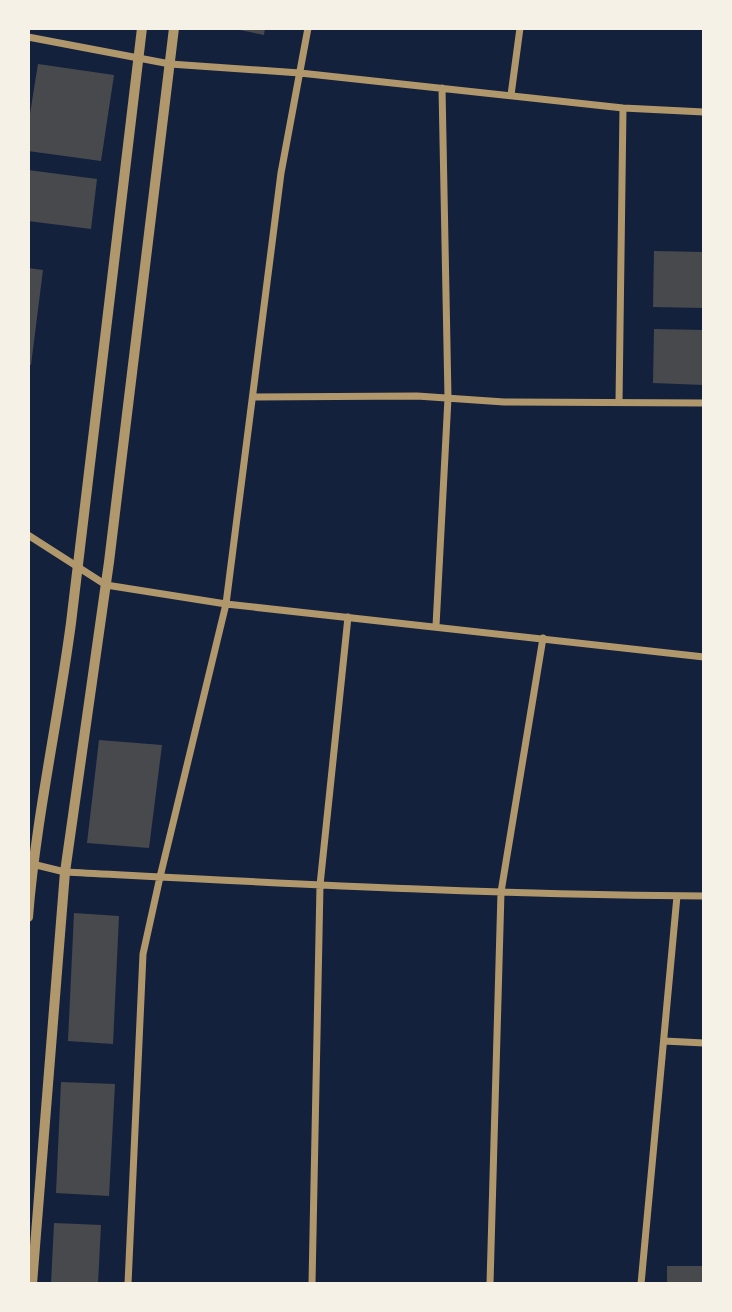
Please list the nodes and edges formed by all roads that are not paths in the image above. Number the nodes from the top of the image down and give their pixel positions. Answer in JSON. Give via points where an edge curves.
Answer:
{"nodes":[{"id":1,"x":142,"y":28,"type":"edge"},
{"id":2,"x":174,"y":28,"type":"edge"},
{"id":3,"x":308,"y":28,"type":"edge"},
{"id":4,"x":520,"y":28,"type":"edge"},
{"id":5,"x":28,"y":37,"type":"edge"},
{"id":6,"x":139,"y":57,"type":"junction"},
{"id":7,"x":170,"y":64,"type":"junction"},
{"id":8,"x":300,"y":73,"type":"junction"},
{"id":9,"x":442,"y":88,"type":"junction"},
{"id":10,"x":511,"y":95,"type":"junction"},
{"id":11,"x":623,"y":108,"type":"junction"},
{"id":12,"x":704,"y":112,"type":"edge"},
{"id":13,"x":253,"y":397,"type":"junction"},
{"id":14,"x":448,"y":398,"type":"junction"},
{"id":15,"x":619,"y":402,"type":"junction"},
{"id":16,"x":704,"y":403,"type":"edge"},
{"id":17,"x":28,"y":535,"type":"edge"},
{"id":18,"x":78,"y":568,"type":"junction"},
{"id":19,"x":106,"y":585,"type":"junction"},
{"id":20,"x":226,"y":604,"type":"junction"},
{"id":21,"x":348,"y":617,"type":"junction"},
{"id":22,"x":436,"y":626,"type":"junction"},
{"id":23,"x":542,"y":638,"type":"junction"},
{"id":24,"x":704,"y":657,"type":"edge"},
{"id":25,"x":30,"y":863,"type":"edge"},
{"id":26,"x":65,"y":872,"type":"junction"},
{"id":27,"x":160,"y":877,"type":"junction"},
{"id":28,"x":320,"y":885,"type":"junction"},
{"id":29,"x":501,"y":892,"type":"junction"},
{"id":30,"x":677,"y":896,"type":"junction"},
{"id":31,"x":704,"y":896,"type":"edge"},
{"id":32,"x":28,"y":917,"type":"edge"},
{"id":33,"x":664,"y":1041,"type":"junction"},
{"id":34,"x":704,"y":1043,"type":"edge"},
{"id":35,"x":32,"y":1284,"type":"edge"},
{"id":36,"x":128,"y":1284,"type":"edge"},
{"id":37,"x":312,"y":1284,"type":"edge"},
{"id":38,"x":490,"y":1284,"type":"edge"},
{"id":39,"x":641,"y":1284,"type":"edge"}],
"edges":[{"from":1,"to":6,"type":"street"},
{"from":2,"to":7,"type":"street"},
{"from":3,"to":8,"type":"street"},
{"from":4,"to":10,"type":"street"},
{"from":5,"to":6,"type":"street"},
{"from":6,"to":7,"type":"street"},
{"from":6,"to":18,"type":"street"},
{"from":7,"to":8,"type":"street"},
{"from":7,"to":19,"type":"street"},
{"from":8,"to":9,"type":"street"},
{"from":8,"to":13,"type":"street","via":[[281,173]]},
{"from":9,"to":10,"type":"street"},
{"from":9,"to":14,"type":"street"},
{"from":10,"to":11,"type":"street"},
{"from":11,"to":12,"type":"street"},
{"from":11,"to":15,"type":"street"},
{"from":13,"to":14,"type":"street"},
{"from":13,"to":20,"type":"street"},
{"from":14,"to":15,"type":"street"},
{"from":14,"to":22,"type":"street"},
{"from":15,"to":16,"type":"street"},
{"from":17,"to":18,"type":"street"},
{"from":18,"to":19,"type":"street"},
{"from":18,"to":25,"type":"street"},
{"from":19,"to":20,"type":"street"},
{"from":19,"to":26,"type":"street"},
{"from":20,"to":21,"type":"street"},
{"from":20,"to":27,"type":"street"},
{"from":21,"to":22,"type":"street"},
{"from":21,"to":28,"type":"street"},
{"from":22,"to":23,"type":"street"},
{"from":23,"to":24,"type":"street"},
{"from":23,"to":29,"type":"street"},
{"from":25,"to":26,"type":"street"},
{"from":25,"to":32,"type":"street"},
{"from":26,"to":27,"type":"street"},
{"from":26,"to":35,"type":"street"},
{"from":27,"to":28,"type":"street"},
{"from":27,"to":36,"type":"street","via":[[143,954]]},
{"from":28,"to":29,"type":"street"},
{"from":28,"to":37,"type":"street"},
{"from":29,"to":30,"type":"street"},
{"from":29,"to":38,"type":"street"},
{"from":30,"to":31,"type":"street"},
{"from":30,"to":33,"type":"street"},
{"from":33,"to":34,"type":"street"},
{"from":33,"to":39,"type":"street"}]}
